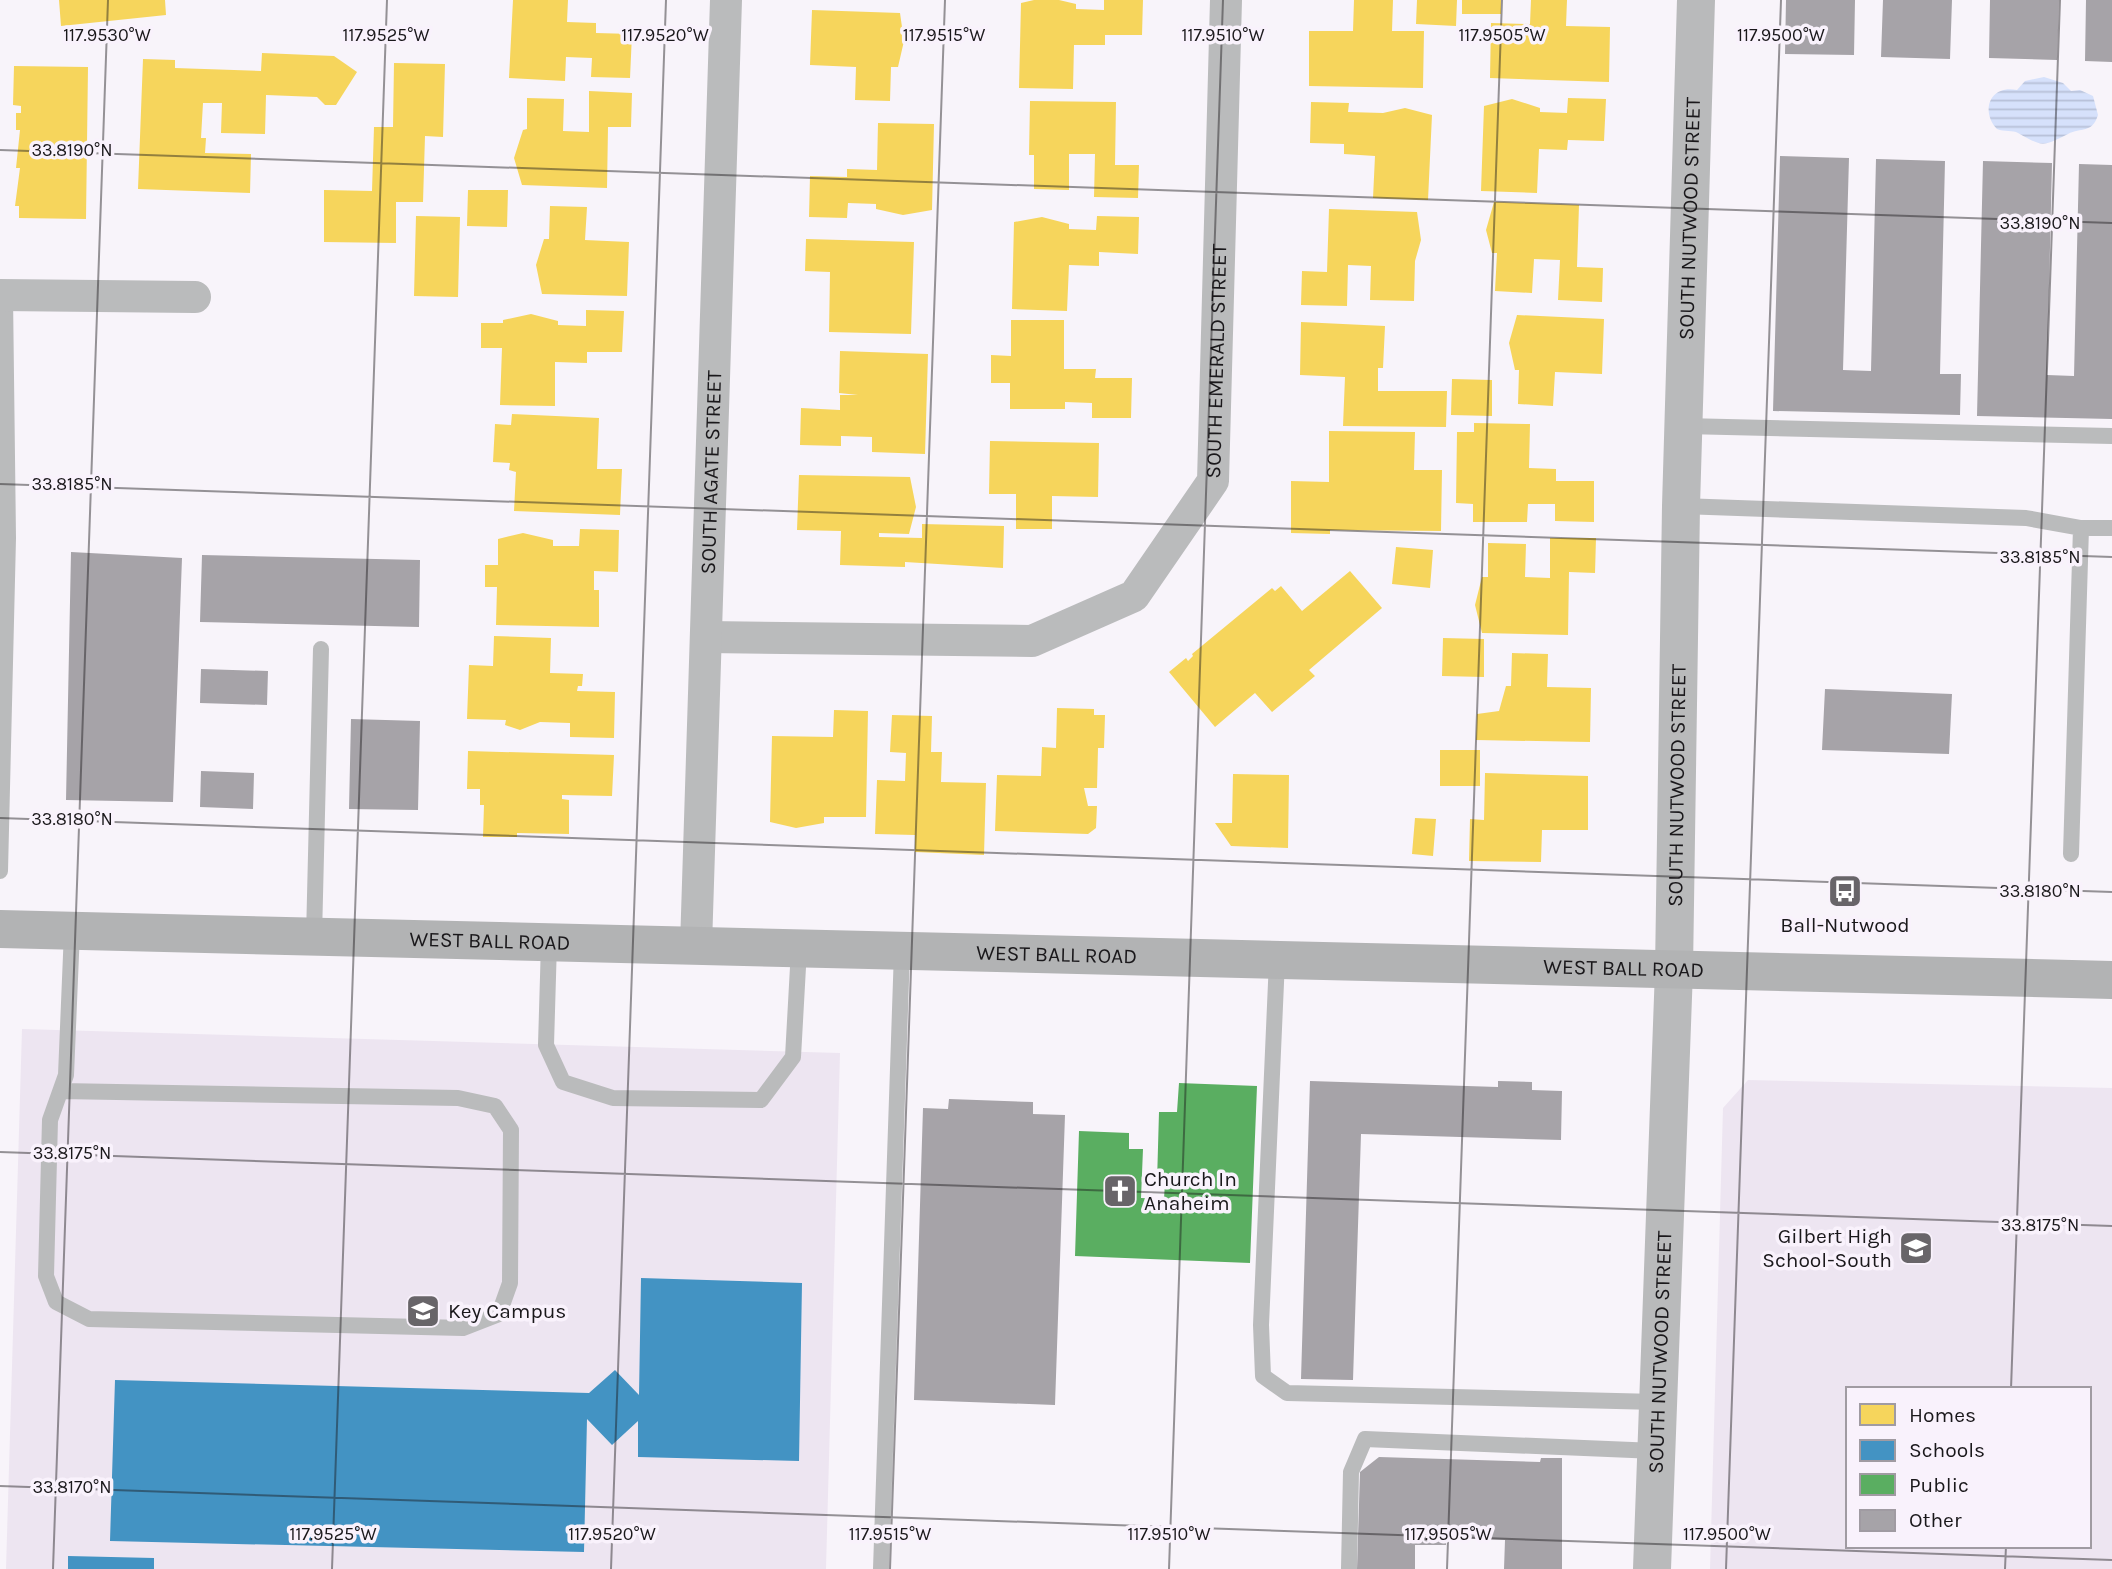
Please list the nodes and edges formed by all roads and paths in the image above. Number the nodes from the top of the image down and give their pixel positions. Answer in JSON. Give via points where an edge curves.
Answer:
{"nodes":[{"id":1,"x":726,"y":0,"type":"edge"},
{"id":2,"x":1226,"y":0,"type":"edge"},
{"id":3,"x":1696,"y":0,"type":"edge"},
{"id":4,"x":3,"y":295,"type":"edge"},
{"id":5,"x":195,"y":297,"type":"dead end"},
{"id":6,"x":1684,"y":426,"type":"junction"},
{"id":7,"x":2112,"y":436,"type":"edge"},
{"id":8,"x":1681,"y":506,"type":"junction"},
{"id":9,"x":2081,"y":528,"type":"junction"},
{"id":10,"x":2112,"y":528,"type":"edge"},
{"id":11,"x":707,"y":637,"type":"junction"},
{"id":12,"x":321,"y":649,"type":"dead end"},
{"id":13,"x":2071,"y":854,"type":"dead end"},
{"id":14,"x":0,"y":871,"type":"edge"},
{"id":15,"x":0,"y":929,"type":"edge"},
{"id":16,"x":72,"y":931,"type":"junction"},
{"id":17,"x":314,"y":937,"type":"junction"},
{"id":18,"x":549,"y":943,"type":"junction"},
{"id":19,"x":696,"y":946,"type":"junction"},
{"id":20,"x":799,"y":949,"type":"junction"},
{"id":21,"x":902,"y":951,"type":"junction"},
{"id":22,"x":1277,"y":960,"type":"junction"},
{"id":23,"x":1674,"y":970,"type":"junction"},
{"id":24,"x":2112,"y":980,"type":"edge"},
{"id":25,"x":61,"y":1091,"type":"junction"},
{"id":26,"x":1657,"y":1402,"type":"junction"},
{"id":27,"x":1656,"y":1451,"type":"junction"},
{"id":28,"x":881,"y":1569,"type":"edge"},
{"id":29,"x":1349,"y":1569,"type":"edge"},
{"id":30,"x":1652,"y":1569,"type":"edge"}],
"edges":[{"from":1,"to":11,"type":"street","name":"SOUTH AGATE STREET"},
{"from":2,"to":11,"type":"street","name":"SOUTH EMERALD STREET","via":[[1213,481],[1134,596],[1032,641]]},
{"from":3,"to":6,"type":"street","name":"SOUTH NUTWOOD STREET"},
{"from":4,"to":5,"type":"street"},
{"from":4,"to":14,"type":"lane","via":[[8,538]]},
{"from":6,"to":7,"type":"lane"},
{"from":6,"to":8,"type":"street","name":"SOUTH NUTWOOD STREET"},
{"from":8,"to":9,"type":"lane","via":[[2026,518]]},
{"from":8,"to":23,"type":"street","name":"SOUTH NUTWOOD STREET"},
{"from":9,"to":10,"type":"lane"},
{"from":9,"to":13,"type":"lane"},
{"from":11,"to":19,"type":"street","name":"SOUTH AGATE STREET"},
{"from":12,"to":17,"type":"lane"},
{"from":15,"to":16,"type":"main road","name":"WEST BALL ROAD"},
{"from":16,"to":17,"type":"main road","name":"WEST BALL ROAD"},
{"from":16,"to":25,"type":"lane","via":[[66,1075]]},
{"from":17,"to":18,"type":"main road","name":"WEST BALL ROAD"},
{"from":18,"to":19,"type":"main road","name":"WEST BALL ROAD"},
{"from":18,"to":20,"type":"lane","via":[[546,1045],[563,1082],[613,1098],[761,1100],[793,1057]]},
{"from":19,"to":20,"type":"main road","name":"WEST BALL ROAD"},
{"from":20,"to":21,"type":"main road","name":"WEST BALL ROAD"},
{"from":21,"to":22,"type":"main road","name":"WEST BALL ROAD"},
{"from":21,"to":28,"type":"lane"},
{"from":22,"to":23,"type":"main road","name":"WEST BALL ROAD"},
{"from":22,"to":26,"type":"lane","via":[[1261,1325],[1264,1376],[1287,1393]]},
{"from":23,"to":24,"type":"main road","name":"WEST BALL ROAD"},
{"from":23,"to":26,"type":"street","name":"SOUTH NUTWOOD STREET"},
{"from":25,"to":25,"type":"lane","via":[[458,1098],[495,1106],[511,1130],[510,1283],[499,1314],[463,1328],[89,1319],[57,1301],[46,1276],[50,1120]]},
{"from":26,"to":27,"type":"street","name":"SOUTH NUTWOOD STREET"},
{"from":27,"to":29,"type":"lane","via":[[1365,1439],[1351,1472]]},
{"from":27,"to":30,"type":"street","name":"SOUTH NUTWOOD STREET"}]}
